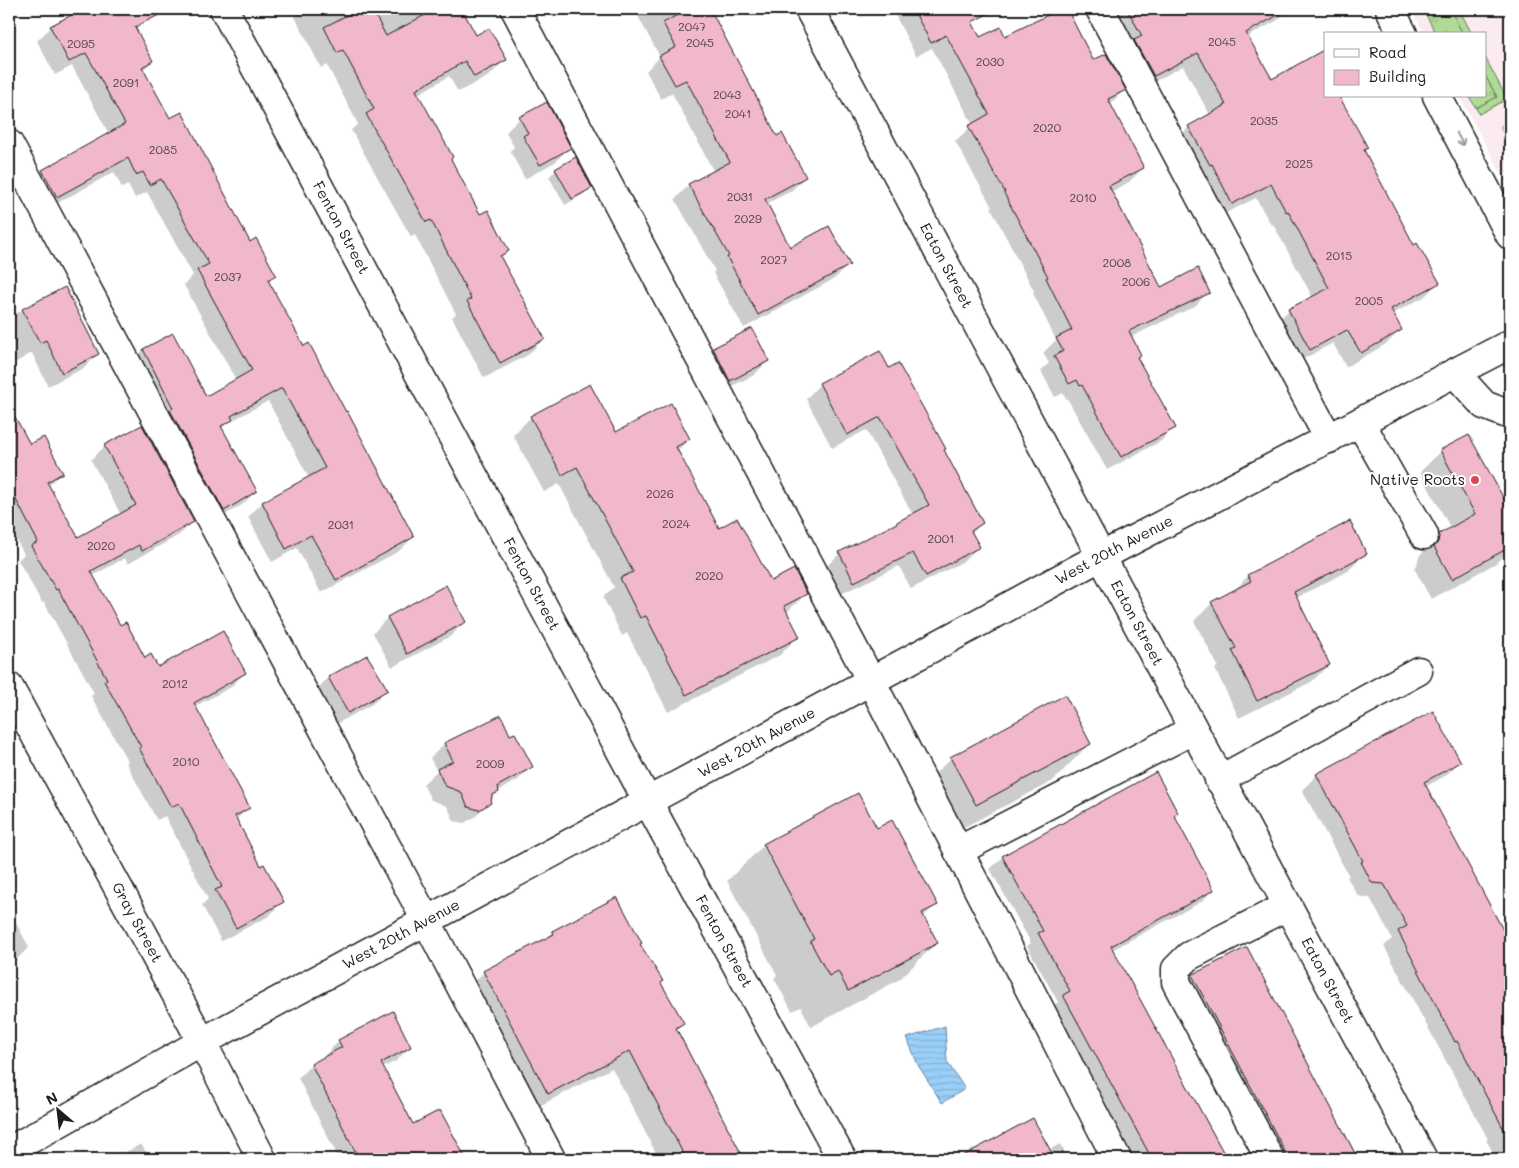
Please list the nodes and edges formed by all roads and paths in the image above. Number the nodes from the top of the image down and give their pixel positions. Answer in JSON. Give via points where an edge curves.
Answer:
{"nodes":[{"id":1,"x":224,"y":9,"type":"edge"},
{"id":2,"x":515,"y":9,"type":"edge"},
{"id":3,"x":809,"y":9,"type":"edge"},
{"id":4,"x":1100,"y":9,"type":"edge"},
{"id":5,"x":1390,"y":9,"type":"edge"},
{"id":6,"x":1402,"y":32,"type":"edge"},
{"id":7,"x":1438,"y":98,"type":"edge"},
{"id":8,"x":9,"y":144,"type":"edge"},
{"id":9,"x":1510,"y":235,"type":"edge"},
{"id":10,"x":1510,"y":344,"type":"edge"},
{"id":11,"x":1455,"y":373,"type":"junction"},
{"id":12,"x":1510,"y":415,"type":"edge"},
{"id":13,"x":1360,"y":422,"type":"junction"},
{"id":14,"x":1329,"y":438,"type":"junction"},
{"id":15,"x":1424,"y":535,"type":"dead end"},
{"id":16,"x":1100,"y":557,"type":"junction"},
{"id":17,"x":1418,"y":672,"type":"dead end"},
{"id":18,"x":870,"y":682,"type":"junction"},
{"id":19,"x":9,"y":687,"type":"edge"},
{"id":20,"x":1193,"y":730,"type":"junction"},
{"id":21,"x":1219,"y":780,"type":"junction"},
{"id":22,"x":648,"y":802,"type":"junction"},
{"id":23,"x":958,"y":851,"type":"junction"},
{"id":24,"x":1287,"y":906,"type":"junction"},
{"id":25,"x":426,"y":920,"type":"junction"},
{"id":26,"x":202,"y":1042,"type":"junction"},
{"id":27,"x":9,"y":1151,"type":"edge"},
{"id":28,"x":262,"y":1159,"type":"edge"},
{"id":29,"x":551,"y":1159,"type":"edge"},
{"id":30,"x":842,"y":1159,"type":"edge"},
{"id":31,"x":1117,"y":1159,"type":"edge"},
{"id":32,"x":1270,"y":1159,"type":"edge"},
{"id":33,"x":1423,"y":1159,"type":"edge"}],
"edges":[{"from":1,"to":22,"type":"street","name":"Fenton Street"},
{"from":2,"to":18,"type":"street"},
{"from":3,"to":16,"type":"street","name":"Eaton Street"},
{"from":4,"to":14,"type":"street"},
{"from":5,"to":6,"type":"street"},
{"from":7,"to":9,"type":"street","one_way":true},
{"from":8,"to":25,"type":"street"},
{"from":10,"to":11,"type":"street","name":"West 20th Avenue"},
{"from":11,"to":12,"type":"street","via":[[1484,405]]},
{"from":11,"to":13,"type":"street","name":"West 20th Avenue"},
{"from":13,"to":14,"type":"street","name":"West 20th Avenue"},
{"from":13,"to":15,"type":"street"},
{"from":14,"to":16,"type":"street","name":"West 20th Avenue"},
{"from":16,"to":18,"type":"street","name":"West 20th Avenue"},
{"from":16,"to":20,"type":"street","name":"Eaton Street"},
{"from":17,"to":21,"type":"street"},
{"from":18,"to":22,"type":"street","name":"West 20th Avenue"},
{"from":18,"to":23,"type":"street"},
{"from":19,"to":26,"type":"street","name":"Gray Street"},
{"from":20,"to":21,"type":"street","name":"Eaton Street"},
{"from":20,"to":23,"type":"street"},
{"from":21,"to":24,"type":"street","name":"Eaton Street"},
{"from":22,"to":25,"type":"street","name":"West 20th Avenue"},
{"from":22,"to":30,"type":"street","name":"Fenton Street"},
{"from":23,"to":31,"type":"street"},
{"from":24,"to":32,"type":"street","via":[[1189,956],[1176,969],[1176,982]]},
{"from":24,"to":33,"type":"street","name":"Eaton Street"},
{"from":25,"to":26,"type":"street","name":"West 20th Avenue"},
{"from":25,"to":29,"type":"street"},
{"from":26,"to":27,"type":"street","name":"West 20th Avenue"},
{"from":26,"to":28,"type":"street","name":"Gray Street"}]}
